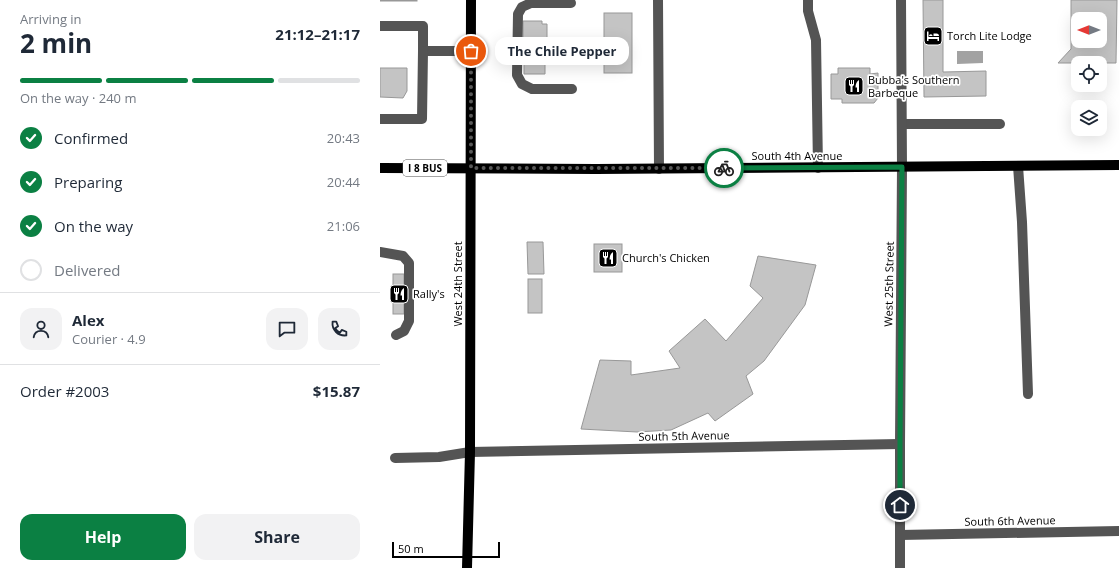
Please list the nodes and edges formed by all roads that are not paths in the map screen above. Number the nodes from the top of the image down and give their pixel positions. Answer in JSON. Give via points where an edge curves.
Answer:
{"nodes":[{"id":1,"x":471,"y":0,"type":"edge"},
{"id":2,"x":658,"y":0,"type":"edge"},
{"id":3,"x":808,"y":0,"type":"edge"},
{"id":4,"x":901,"y":0,"type":"edge"},
{"id":5,"x":571,"y":3,"type":"dead end"},
{"id":6,"x":380,"y":26,"type":"edge"},
{"id":7,"x":423,"y":51,"type":"junction"},
{"id":8,"x":471,"y":51,"type":"junction"},
{"id":9,"x":572,"y":89,"type":"dead end"},
{"id":10,"x":380,"y":119,"type":"edge"},
{"id":11,"x":902,"y":124,"type":"junction"},
{"id":12,"x":1000,"y":124,"type":"dead end"},
{"id":13,"x":1119,"y":165,"type":"edge"},
{"id":14,"x":1018,"y":166,"type":"junction"},
{"id":15,"x":902,"y":167,"type":"junction"},
{"id":16,"x":380,"y":168,"type":"edge"},
{"id":17,"x":471,"y":168,"type":"junction"},
{"id":18,"x":818,"y":168,"type":"junction"},
{"id":19,"x":659,"y":169,"type":"junction"},
{"id":20,"x":380,"y":252,"type":"edge"},
{"id":21,"x":396,"y":335,"type":"dead end"},
{"id":22,"x":1028,"y":394,"type":"dead end"},
{"id":23,"x":900,"y":444,"type":"junction"},
{"id":24,"x":470,"y":452,"type":"junction"},
{"id":25,"x":395,"y":458,"type":"dead end"},
{"id":26,"x":1119,"y":531,"type":"edge"},
{"id":27,"x":900,"y":535,"type":"junction"},
{"id":28,"x":467,"y":568,"type":"edge"},
{"id":29,"x":900,"y":568,"type":"edge"}],
"edges":[{"from":1,"to":8,"type":"main road","name":"West 24th Street"},
{"from":2,"to":19,"type":"street"},
{"from":3,"to":18,"type":"street","via":[[808,12],[816,40]]},
{"from":4,"to":11,"type":"street","name":"West 25th Street"},
{"from":5,"to":9,"type":"street","via":[[531,3],[522,7],[518,14],[517,75],[522,84],[532,88]]},
{"from":6,"to":7,"type":"street","via":[[423,26]]},
{"from":7,"to":8,"type":"street"},
{"from":7,"to":10,"type":"street","via":[[422,119]]},
{"from":8,"to":17,"type":"main road","name":"West 24th Street"},
{"from":11,"to":12,"type":"street"},
{"from":11,"to":15,"type":"street","name":"West 25th Street"},
{"from":13,"to":14,"type":"main road","name":"South 4th Avenue","number":"I 8 BUS"},
{"from":14,"to":15,"type":"main road","name":"South 4th Avenue","number":"I 8 BUS"},
{"from":14,"to":22,"type":"street"},
{"from":15,"to":18,"type":"main road","name":"South 4th Avenue","number":"I 8 BUS"},
{"from":15,"to":23,"type":"street","name":"West 25th Street"},
{"from":16,"to":17,"type":"main road","name":"South 4th Avenue","number":"I 8 BUS"},
{"from":17,"to":19,"type":"main road","name":"South 4th Avenue","number":"I 8 BUS"},
{"from":17,"to":24,"type":"main road","name":"West 24th Street"},
{"from":18,"to":19,"type":"main road","name":"South 4th Avenue","number":"I 8 BUS"},
{"from":20,"to":21,"type":"street","via":[[403,256],[408,263],[409,321],[404,331]]},
{"from":23,"to":24,"type":"street","name":"South 5th Avenue"},
{"from":23,"to":27,"type":"street","name":"West 25th Street"},
{"from":24,"to":25,"type":"street","name":"South 5th Avenue","via":[[439,458]]},
{"from":24,"to":28,"type":"main road","name":"West 24th Street"},
{"from":26,"to":27,"type":"street","name":"South 6th Avenue"},
{"from":27,"to":29,"type":"street","name":"West 25th Street"}]}
